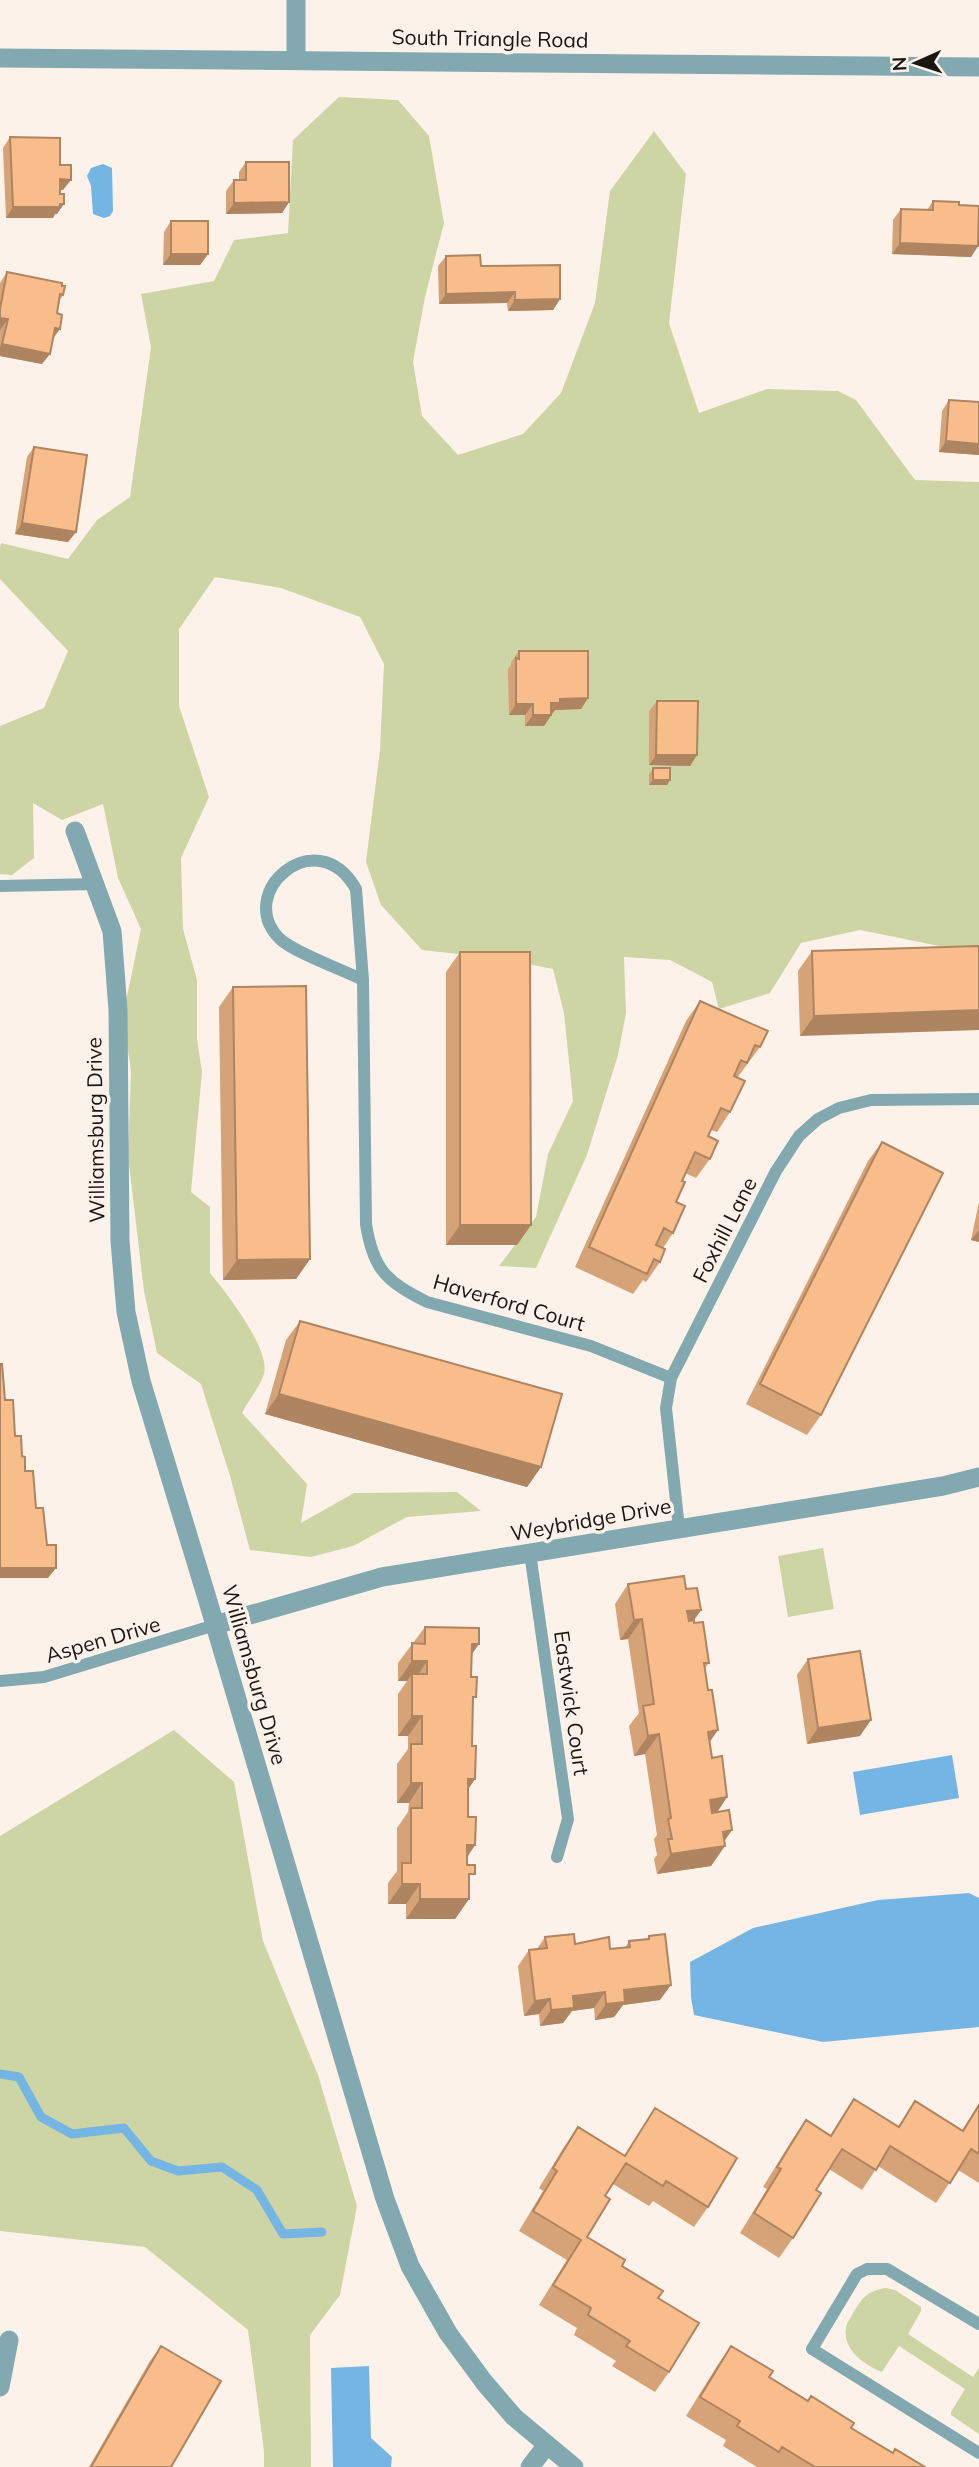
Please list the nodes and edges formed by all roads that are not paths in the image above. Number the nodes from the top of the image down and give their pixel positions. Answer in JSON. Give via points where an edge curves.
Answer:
{"nodes":[{"id":1,"x":296,"y":0,"type":"edge"},
{"id":2,"x":0,"y":58,"type":"edge"},
{"id":3,"x":296,"y":60,"type":"junction"},
{"id":4,"x":979,"y":67,"type":"edge"},
{"id":5,"x":75,"y":831,"type":"dead end"},
{"id":6,"x":96,"y":884,"type":"junction"},
{"id":7,"x":0,"y":886,"type":"edge"},
{"id":8,"x":363,"y":980,"type":"junction"},
{"id":9,"x":979,"y":1099,"type":"edge"},
{"id":10,"x":671,"y":1378,"type":"junction"},
{"id":11,"x":979,"y":1477,"type":"edge"},
{"id":12,"x":679,"y":1528,"type":"junction"},
{"id":13,"x":530,"y":1553,"type":"junction"},
{"id":14,"x":215,"y":1625,"type":"junction"},
{"id":15,"x":0,"y":1681,"type":"edge"},
{"id":16,"x":557,"y":1857,"type":"dead end"},
{"id":17,"x":979,"y":2324,"type":"edge"},
{"id":18,"x":9,"y":2340,"type":"dead end"},
{"id":19,"x":0,"y":2387,"type":"edge"},
{"id":20,"x":546,"y":2445,"type":"junction"},
{"id":21,"x":979,"y":2452,"type":"edge"},
{"id":22,"x":530,"y":2467,"type":"edge"},
{"id":23,"x":575,"y":2467,"type":"edge"}],
"edges":[{"from":1,"to":3,"type":"street"},
{"from":2,"to":3,"type":"street","name":"South Triangle Road"},
{"from":3,"to":4,"type":"street","name":"South Triangle Road"},
{"from":5,"to":6,"type":"street","name":"Williamsburg Drive"},
{"from":6,"to":7,"type":"lane"},
{"from":6,"to":14,"type":"street","name":"Williamsburg Drive","via":[[112,931],[117,997],[125,1312],[141,1381]]},
{"from":8,"to":8,"type":"lane","name":"Haverford Court","via":[[356,889],[350,878],[329,863],[292,865],[272,884],[267,911],[271,925],[290,946]]},
{"from":8,"to":10,"type":"lane","name":"Haverford Court","via":[[366,1224],[369,1245],[384,1275],[427,1302],[591,1346]]},
{"from":9,"to":10,"type":"lane","name":"Foxhill Lane","via":[[871,1100],[839,1108],[799,1136],[776,1171]]},
{"from":10,"to":12,"type":"lane","name":"Foxhill Lane","via":[[666,1408]]},
{"from":11,"to":12,"type":"street","name":"Weybridge Drive"},
{"from":12,"to":13,"type":"street","name":"Weybridge Drive"},
{"from":13,"to":14,"type":"street","name":"Weybridge Drive","via":[[382,1577]]},
{"from":13,"to":16,"type":"lane","name":"Eastwick Court","via":[[568,1819]]},
{"from":14,"to":15,"type":"lane","name":"Aspen Drive","via":[[44,1677]]},
{"from":14,"to":20,"type":"street","name":"Williamsburg Drive","via":[[385,2199],[411,2266],[448,2333],[484,2382]]},
{"from":17,"to":21,"type":"lane","via":[[887,2269],[867,2269],[857,2274],[812,2349]]},
{"from":18,"to":19,"type":"street"},
{"from":20,"to":22,"type":"street"},
{"from":20,"to":23,"type":"street","name":"Williamsburg Drive"}]}
